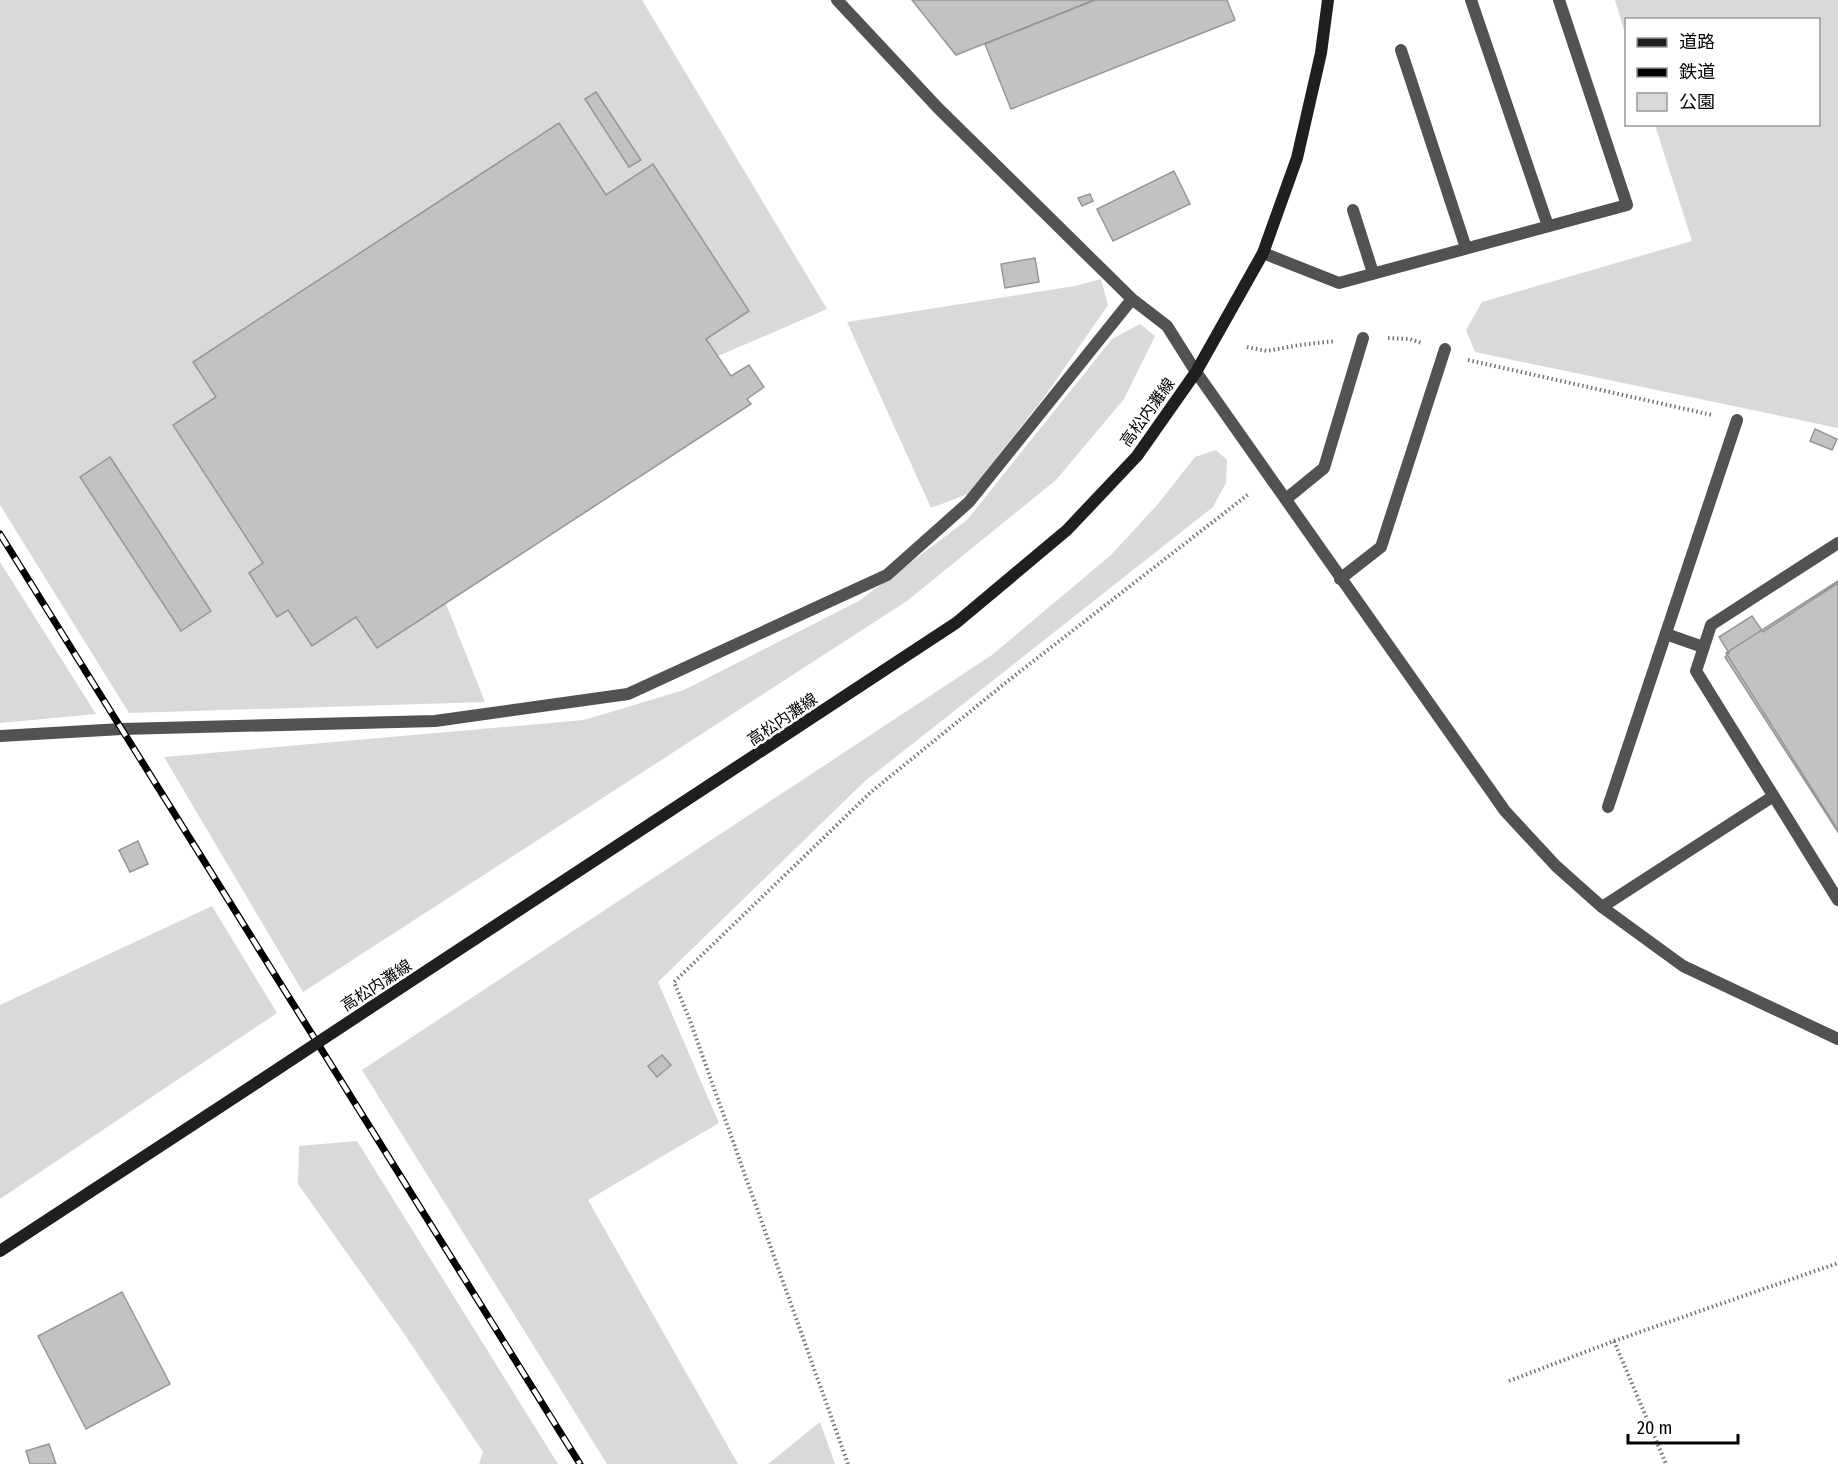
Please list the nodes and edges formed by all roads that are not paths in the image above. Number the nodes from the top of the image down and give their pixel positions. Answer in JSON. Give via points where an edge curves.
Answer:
{"nodes":[{"id":1,"x":837,"y":0,"type":"edge"},
{"id":2,"x":1328,"y":0,"type":"edge"},
{"id":3,"x":1471,"y":0,"type":"edge"},
{"id":4,"x":1559,"y":0,"type":"edge"},
{"id":5,"x":1401,"y":50,"type":"dead end"},
{"id":6,"x":1353,"y":210,"type":"dead end"},
{"id":7,"x":1548,"y":226,"type":"junction"},
{"id":8,"x":1466,"y":248,"type":"junction"},
{"id":9,"x":1263,"y":253,"type":"junction"},
{"id":10,"x":1373,"y":273,"type":"junction"},
{"id":11,"x":1132,"y":299,"type":"junction"},
{"id":12,"x":1363,"y":338,"type":"road end"},
{"id":13,"x":1445,"y":349,"type":"road end"},
{"id":14,"x":1196,"y":372,"type":"junction"},
{"id":15,"x":1737,"y":420,"type":"road end"},
{"id":16,"x":1286,"y":499,"type":"junction"},
{"id":17,"x":1838,"y":543,"type":"edge"},
{"id":18,"x":1340,"y":579,"type":"junction"},
{"id":19,"x":1666,"y":634,"type":"junction"},
{"id":20,"x":1703,"y":647,"type":"junction"},
{"id":21,"x":0,"y":736,"type":"edge"},
{"id":22,"x":1772,"y":797,"type":"junction"},
{"id":23,"x":1608,"y":807,"type":"dead end"},
{"id":24,"x":1838,"y":900,"type":"edge"},
{"id":25,"x":1602,"y":907,"type":"junction"},
{"id":26,"x":1838,"y":1039,"type":"edge"},
{"id":27,"x":0,"y":1251,"type":"edge"}],
"edges":[{"from":1,"to":11,"type":"street","via":[[938,108]]},
{"from":2,"to":9,"type":"main road","name":"高松内灘線","via":[[1321,53],[1298,158]]},
{"from":3,"to":7,"type":"street"},
{"from":4,"to":7,"type":"street","via":[[1628,205]]},
{"from":5,"to":8,"type":"street"},
{"from":6,"to":10,"type":"street"},
{"from":7,"to":8,"type":"street"},
{"from":8,"to":10,"type":"street"},
{"from":9,"to":10,"type":"street","via":[[1339,283]]},
{"from":9,"to":14,"type":"main road","name":"高松内灘線"},
{"from":11,"to":14,"type":"street","via":[[1167,326]]},
{"from":11,"to":21,"type":"street","via":[[969,502],[887,575],[628,694],[435,721]]},
{"from":12,"to":16,"type":"street","via":[[1324,468]]},
{"from":13,"to":18,"type":"street","via":[[1381,547]]},
{"from":14,"to":16,"type":"street"},
{"from":14,"to":27,"type":"main road","name":"高松内灘線","bridge":true,"via":[[1137,456],[1067,530],[956,623]]},
{"from":15,"to":19,"type":"street"},
{"from":16,"to":18,"type":"street"},
{"from":17,"to":20,"type":"street","via":[[1711,625]]},
{"from":18,"to":25,"type":"street","via":[[1505,811],[1556,866]]},
{"from":19,"to":20,"type":"street"},
{"from":19,"to":23,"type":"street"},
{"from":20,"to":22,"type":"street","via":[[1696,670]]},
{"from":22,"to":24,"type":"street"},
{"from":22,"to":25,"type":"street"},
{"from":25,"to":26,"type":"street","via":[[1683,966]]}]}
